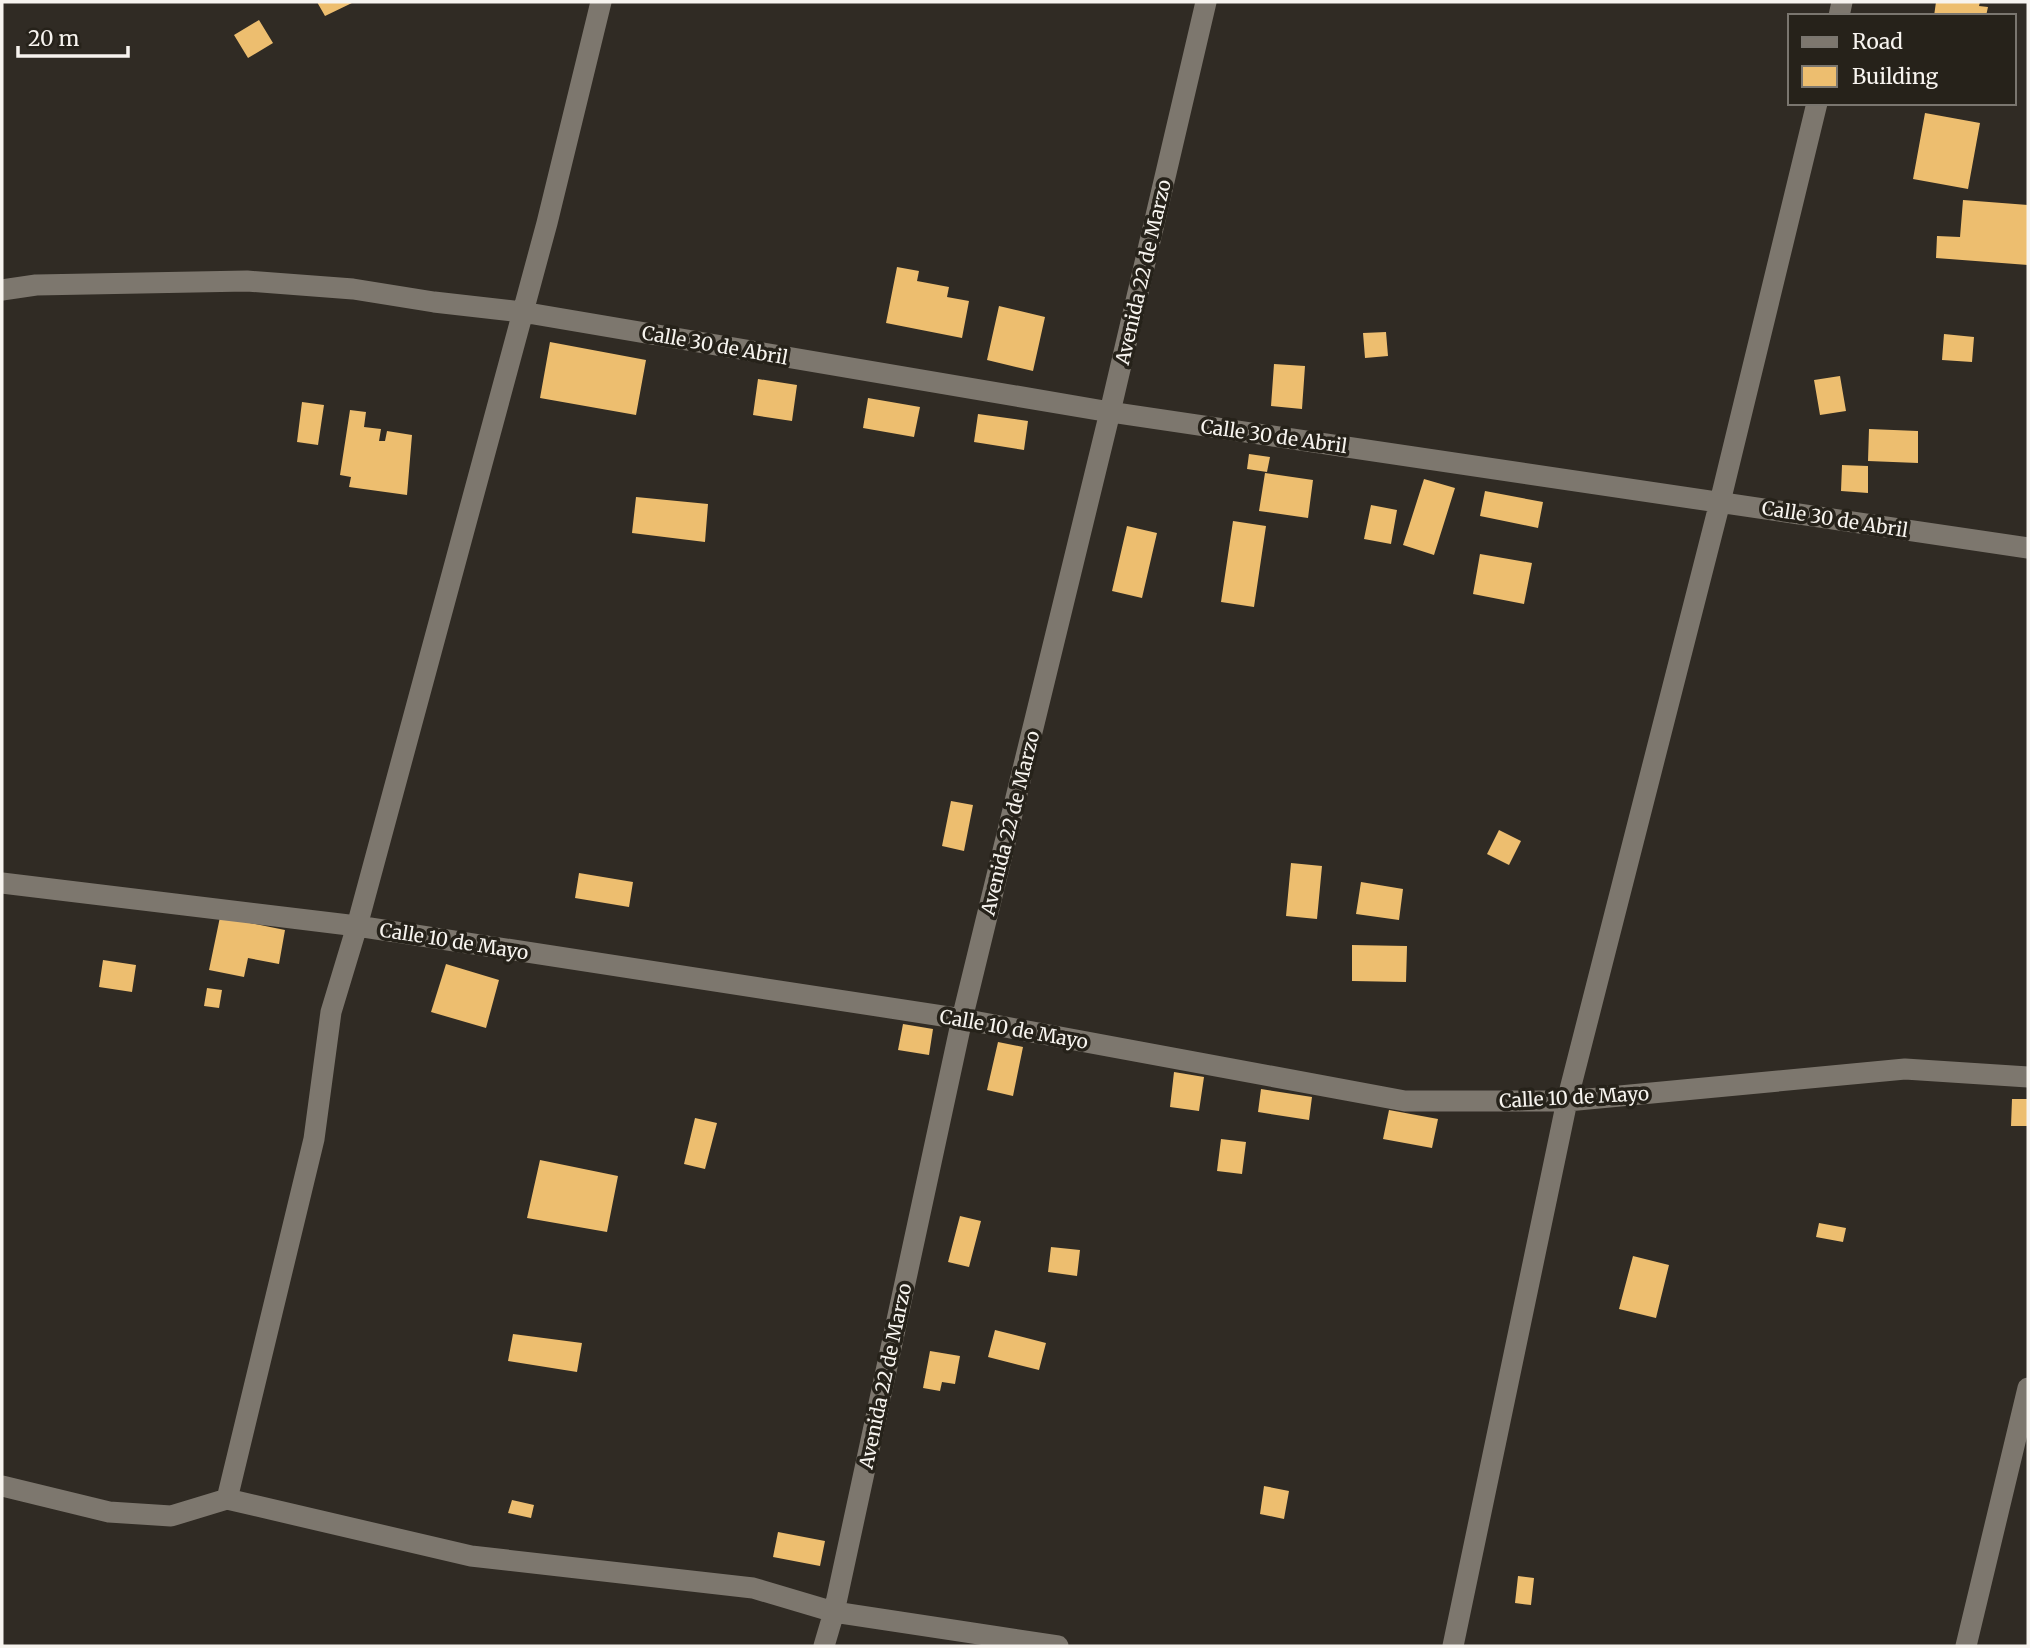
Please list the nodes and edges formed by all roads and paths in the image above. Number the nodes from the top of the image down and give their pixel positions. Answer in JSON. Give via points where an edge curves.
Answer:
{"nodes":[{"id":1,"x":601,"y":2,"type":"edge"},
{"id":2,"x":1206,"y":2,"type":"edge"},
{"id":3,"x":1817,"y":105,"type":"edge"},
{"id":4,"x":2,"y":290,"type":"edge"},
{"id":5,"x":522,"y":312,"type":"junction"},
{"id":6,"x":1110,"y":412,"type":"junction"},
{"id":7,"x":1720,"y":502,"type":"junction"},
{"id":8,"x":2028,"y":548,"type":"edge"},
{"id":9,"x":2,"y":883,"type":"edge"},
{"id":10,"x":357,"y":926,"type":"junction"},
{"id":11,"x":962,"y":1019,"type":"junction"},
{"id":12,"x":2028,"y":1077,"type":"edge"},
{"id":13,"x":1567,"y":1101,"type":"junction"},
{"id":14,"x":2028,"y":1388,"type":"edge"},
{"id":15,"x":2,"y":1486,"type":"edge"},
{"id":16,"x":227,"y":1499,"type":"junction"},
{"id":17,"x":834,"y":1612,"type":"junction"},
{"id":18,"x":824,"y":1646,"type":"edge"},
{"id":19,"x":1058,"y":1646,"type":"edge"},
{"id":20,"x":1453,"y":1646,"type":"edge"},
{"id":21,"x":1966,"y":1646,"type":"edge"}],
"edges":[{"from":1,"to":5,"type":"street"},
{"from":2,"to":6,"type":"street","name":"Avenida 22 de Marzo"},
{"from":3,"to":7,"type":"street"},
{"from":4,"to":5,"type":"street","name":"Calle 30 de Abril","via":[[36,285],[247,281],[353,289]]},
{"from":5,"to":6,"type":"street","name":"Calle 30 de Abril"},
{"from":5,"to":10,"type":"street"},
{"from":6,"to":7,"type":"street","name":"Calle 30 de Abril"},
{"from":6,"to":11,"type":"street","name":"Avenida 22 de Marzo"},
{"from":7,"to":8,"type":"street","name":"Calle 30 de Abril"},
{"from":7,"to":13,"type":"street"},
{"from":9,"to":10,"type":"street","name":"Calle 10 de Mayo"},
{"from":10,"to":11,"type":"street","name":"Calle 10 de Mayo"},
{"from":10,"to":16,"type":"street","via":[[331,1012],[314,1139]]},
{"from":11,"to":13,"type":"street","name":"Calle 10 de Mayo","via":[[1405,1101]]},
{"from":11,"to":17,"type":"street","name":"Avenida 22 de Marzo"},
{"from":12,"to":13,"type":"street","name":"Calle 10 de Mayo","via":[[1905,1069]]},
{"from":13,"to":20,"type":"street"},
{"from":14,"to":21,"type":"street"},
{"from":15,"to":16,"type":"street","via":[[109,1512],[172,1516]]},
{"from":16,"to":17,"type":"street","via":[[471,1556],[753,1588]]},
{"from":17,"to":18,"type":"street","name":"Avenida 22 de Marzo"},
{"from":17,"to":19,"type":"street"}]}
